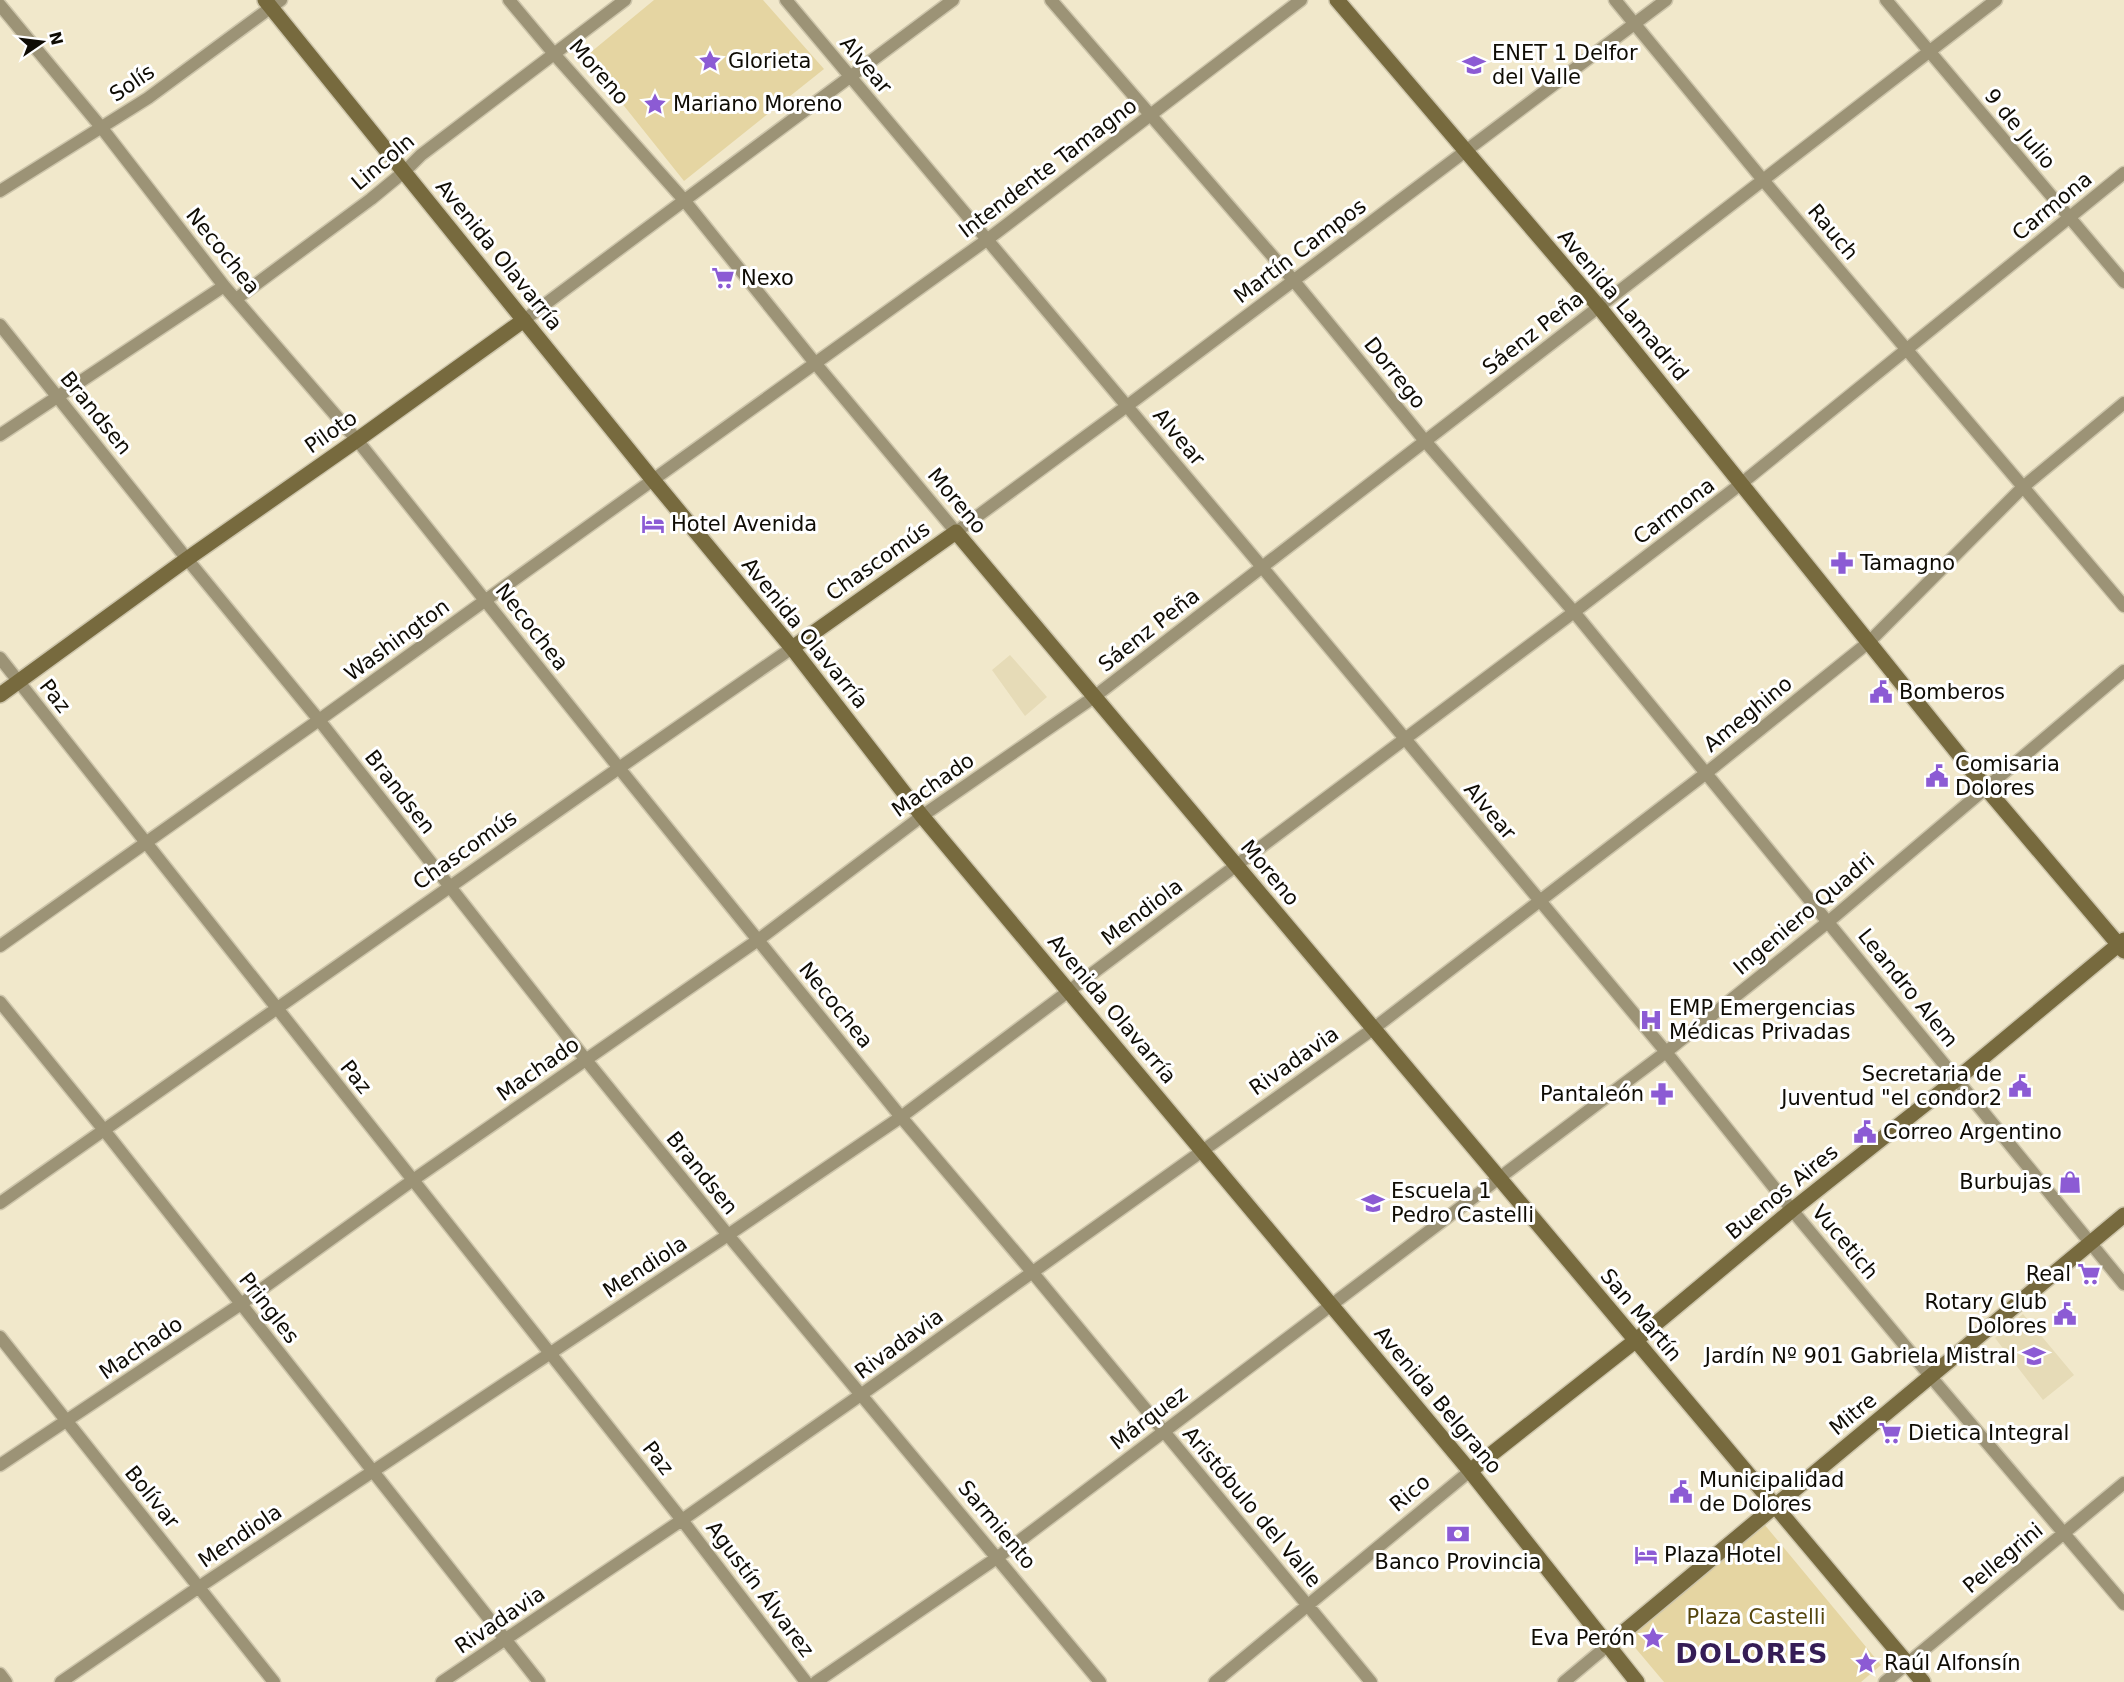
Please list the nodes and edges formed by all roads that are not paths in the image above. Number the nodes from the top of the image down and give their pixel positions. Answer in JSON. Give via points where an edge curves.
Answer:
{"nodes":[{"id":1,"x":509,"y":0,"type":"edge"},
{"id":2,"x":625,"y":0,"type":"edge"},
{"id":3,"x":786,"y":0,"type":"edge"},
{"id":4,"x":953,"y":0,"type":"edge"},
{"id":5,"x":1051,"y":0,"type":"edge"},
{"id":6,"x":1301,"y":0,"type":"edge"},
{"id":7,"x":1337,"y":0,"type":"edge"},
{"id":8,"x":1615,"y":0,"type":"edge"},
{"id":9,"x":1666,"y":0,"type":"edge"},
{"id":10,"x":1886,"y":0,"type":"edge"},
{"id":11,"x":1996,"y":0,"type":"edge"},
{"id":12,"x":272,"y":2,"type":"edge"},
{"id":13,"x":0,"y":5,"type":"edge"},
{"id":14,"x":1635,"y":25,"type":"junction"},
{"id":15,"x":1929,"y":51,"type":"junction"},
{"id":16,"x":555,"y":54,"type":"junction"},
{"id":17,"x":850,"y":76,"type":"junction"},
{"id":18,"x":1150,"y":116,"type":"junction"},
{"id":19,"x":101,"y":127,"type":"junction"},
{"id":20,"x":1466,"y":149,"type":"junction"},
{"id":21,"x":405,"y":171,"type":"junction"},
{"id":22,"x":2124,"y":173,"type":"edge"},
{"id":23,"x":1763,"y":180,"type":"junction"},
{"id":24,"x":0,"y":191,"type":"edge"},
{"id":25,"x":684,"y":200,"type":"junction"},
{"id":26,"x":2069,"y":217,"type":"junction"},
{"id":27,"x":988,"y":239,"type":"junction"},
{"id":28,"x":1294,"y":280,"type":"junction"},
{"id":29,"x":2124,"y":282,"type":"edge"},
{"id":30,"x":224,"y":286,"type":"junction"},
{"id":31,"x":236,"y":298,"type":"junction"},
{"id":32,"x":1599,"y":307,"type":"junction"},
{"id":33,"x":524,"y":320,"type":"junction"},
{"id":34,"x":0,"y":325,"type":"edge"},
{"id":35,"x":1906,"y":350,"type":"junction"},
{"id":36,"x":815,"y":363,"type":"junction"},
{"id":37,"x":58,"y":396,"type":"junction"},
{"id":38,"x":2124,"y":403,"type":"edge"},
{"id":39,"x":1127,"y":406,"type":"junction"},
{"id":40,"x":0,"y":435,"type":"edge"},
{"id":41,"x":357,"y":440,"type":"junction"},
{"id":42,"x":1425,"y":441,"type":"junction"},
{"id":43,"x":653,"y":480,"type":"junction"},
{"id":44,"x":1742,"y":483,"type":"junction"},
{"id":45,"x":2023,"y":487,"type":"junction"},
{"id":46,"x":956,"y":532,"type":"junction"},
{"id":47,"x":187,"y":559,"type":"junction"},
{"id":48,"x":1262,"y":567,"type":"junction"},
{"id":49,"x":486,"y":600,"type":"junction"},
{"id":50,"x":2124,"y":606,"type":"edge"},
{"id":51,"x":1574,"y":612,"type":"junction"},
{"id":52,"x":1869,"y":642,"type":"junction"},
{"id":53,"x":792,"y":648,"type":"junction"},
{"id":54,"x":0,"y":658,"type":"edge"},
{"id":55,"x":2124,"y":671,"type":"edge"},
{"id":56,"x":19,"y":682,"type":"junction"},
{"id":57,"x":0,"y":695,"type":"edge"},
{"id":58,"x":1094,"y":697,"type":"junction"},
{"id":59,"x":319,"y":720,"type":"junction"},
{"id":60,"x":1404,"y":740,"type":"junction"},
{"id":61,"x":619,"y":768,"type":"junction"},
{"id":62,"x":1705,"y":774,"type":"junction"},
{"id":63,"x":1985,"y":787,"type":"junction"},
{"id":64,"x":922,"y":816,"type":"junction"},
{"id":65,"x":145,"y":843,"type":"junction"},
{"id":66,"x":1236,"y":865,"type":"junction"},
{"id":67,"x":449,"y":887,"type":"junction"},
{"id":68,"x":1540,"y":901,"type":"junction"},
{"id":69,"x":1828,"y":921,"type":"junction"},
{"id":70,"x":758,"y":940,"type":"junction"},
{"id":71,"x":2122,"y":945,"type":"edge"},
{"id":72,"x":0,"y":946,"type":"edge"},
{"id":73,"x":1070,"y":991,"type":"junction"},
{"id":74,"x":0,"y":1002,"type":"edge"},
{"id":75,"x":276,"y":1010,"type":"junction"},
{"id":76,"x":1373,"y":1029,"type":"junction"},
{"id":77,"x":1666,"y":1052,"type":"junction"},
{"id":78,"x":585,"y":1060,"type":"junction"},
{"id":79,"x":1957,"y":1079,"type":"junction"},
{"id":80,"x":901,"y":1117,"type":"junction"},
{"id":81,"x":104,"y":1130,"type":"junction"},
{"id":82,"x":1202,"y":1150,"type":"junction"},
{"id":83,"x":1500,"y":1177,"type":"junction"},
{"id":84,"x":413,"y":1180,"type":"junction"},
{"id":85,"x":0,"y":1203,"type":"edge"},
{"id":86,"x":1792,"y":1210,"type":"junction"},
{"id":87,"x":2124,"y":1215,"type":"edge"},
{"id":88,"x":728,"y":1235,"type":"junction"},
{"id":89,"x":2089,"y":1244,"type":"junction"},
{"id":90,"x":1033,"y":1273,"type":"junction"},
{"id":91,"x":2124,"y":1284,"type":"edge"},
{"id":92,"x":241,"y":1304,"type":"junction"},
{"id":93,"x":1331,"y":1305,"type":"junction"},
{"id":94,"x":0,"y":1337,"type":"edge"},
{"id":95,"x":1635,"y":1341,"type":"junction"},
{"id":96,"x":550,"y":1352,"type":"junction"},
{"id":97,"x":1931,"y":1377,"type":"junction"},
{"id":98,"x":862,"y":1394,"type":"junction"},
{"id":99,"x":66,"y":1421,"type":"junction"},
{"id":100,"x":1164,"y":1432,"type":"junction"},
{"id":101,"x":0,"y":1465,"type":"edge"},
{"id":102,"x":373,"y":1470,"type":"junction"},
{"id":103,"x":1470,"y":1471,"type":"junction"},
{"id":104,"x":2124,"y":1483,"type":"edge"},
{"id":105,"x":1774,"y":1505,"type":"junction"},
{"id":106,"x":682,"y":1520,"type":"junction"},
{"id":107,"x":2064,"y":1533,"type":"junction"},
{"id":108,"x":998,"y":1557,"type":"junction"},
{"id":109,"x":199,"y":1587,"type":"junction"},
{"id":110,"x":2124,"y":1604,"type":"edge"},
{"id":111,"x":1308,"y":1605,"type":"junction"},
{"id":112,"x":507,"y":1639,"type":"junction"},
{"id":113,"x":1607,"y":1646,"type":"junction"},
{"id":114,"x":1907,"y":1663,"type":"junction"},
{"id":115,"x":0,"y":1674,"type":"edge"},
{"id":116,"x":6,"y":1682,"type":"edge"},
{"id":117,"x":61,"y":1682,"type":"edge"},
{"id":118,"x":274,"y":1682,"type":"edge"},
{"id":119,"x":442,"y":1682,"type":"edge"},
{"id":120,"x":539,"y":1682,"type":"edge"},
{"id":121,"x":806,"y":1682,"type":"edge"},
{"id":122,"x":816,"y":1682,"type":"edge"},
{"id":123,"x":1100,"y":1682,"type":"edge"},
{"id":124,"x":1215,"y":1682,"type":"edge"},
{"id":125,"x":1371,"y":1682,"type":"edge"},
{"id":126,"x":1564,"y":1682,"type":"edge"},
{"id":127,"x":1637,"y":1682,"type":"edge"},
{"id":128,"x":1885,"y":1682,"type":"edge"},
{"id":129,"x":1923,"y":1682,"type":"edge"}],
"edges":[{"from":1,"to":16,"type":"street","name":"Moreno"},
{"from":2,"to":16,"type":"street","name":"Lincoln"},
{"from":3,"to":17,"type":"street","name":"Alvear"},
{"from":4,"to":17,"type":"street","name":"Piloto"},
{"from":5,"to":18,"type":"street","name":"Dorrego"},
{"from":6,"to":18,"type":"street","name":"Intendente Tamagno"},
{"from":7,"to":20,"type":"main road","name":"Avenida Lamadrid"},
{"from":8,"to":14,"type":"street","name":"Rauch"},
{"from":9,"to":14,"type":"street","name":"Martín Campos"},
{"from":10,"to":15,"type":"street","name":"9 de Julio"},
{"from":11,"to":15,"type":"street","name":"Sáenz Peña"},
{"from":12,"to":19,"type":"street","name":"Solís","via":[[148,98]]},
{"from":12,"to":21,"type":"main road","name":"Avenida Olavarría"},
{"from":13,"to":19,"type":"street","name":"Necochea"},
{"from":14,"to":20,"type":"street","name":"Martín Campos"},
{"from":14,"to":23,"type":"street","name":"Rauch"},
{"from":15,"to":23,"type":"street","name":"Sáenz Peña"},
{"from":15,"to":26,"type":"street","name":"9 de Julio"},
{"from":16,"to":21,"type":"street","name":"Lincoln"},
{"from":16,"to":25,"type":"street","name":"Moreno"},
{"from":17,"to":25,"type":"street","name":"Piloto"},
{"from":17,"to":27,"type":"street","name":"Alvear"},
{"from":18,"to":27,"type":"street","name":"Intendente Tamagno"},
{"from":18,"to":28,"type":"street","name":"Dorrego"},
{"from":19,"to":24,"type":"street","name":"Solís"},
{"from":19,"to":30,"type":"street","name":"Necochea"},
{"from":20,"to":28,"type":"street","name":"Martín Campos"},
{"from":20,"to":32,"type":"main road","name":"Avenida Lamadrid"},
{"from":21,"to":31,"type":"street","name":"Lincoln"},
{"from":21,"to":33,"type":"main road","name":"Avenida Olavarría"},
{"from":22,"to":26,"type":"street","name":"Carmona"},
{"from":23,"to":32,"type":"street","name":"Sáenz Peña"},
{"from":23,"to":35,"type":"street","name":"Rauch"},
{"from":25,"to":33,"type":"street","name":"Piloto"},
{"from":25,"to":36,"type":"street","name":"Moreno"},
{"from":26,"to":29,"type":"street","name":"9 de Julio"},
{"from":26,"to":35,"type":"street","name":"Carmona"},
{"from":27,"to":36,"type":"street","name":"Intendente Tamagno"},
{"from":27,"to":39,"type":"street","name":"Alvear"},
{"from":28,"to":39,"type":"street","name":"Martín Campos"},
{"from":28,"to":42,"type":"street","name":"Dorrego"},
{"from":30,"to":31,"type":"street","name":"Necochea"},
{"from":30,"to":37,"type":"street"},
{"from":31,"to":41,"type":"street","name":"Necochea"},
{"from":32,"to":42,"type":"street","name":"Sáenz Peña"},
{"from":32,"to":44,"type":"main road","name":"Avenida Lamadrid"},
{"from":33,"to":41,"type":"main road","name":"Piloto"},
{"from":33,"to":43,"type":"main road","name":"Avenida Olavarría"},
{"from":34,"to":37,"type":"street","name":"Brandsen"},
{"from":35,"to":44,"type":"street","name":"Carmona"},
{"from":35,"to":45,"type":"street","name":"Rauch"},
{"from":36,"to":43,"type":"street","name":"Washington"},
{"from":36,"to":46,"type":"street","name":"Moreno"},
{"from":37,"to":40,"type":"street"},
{"from":37,"to":47,"type":"street","name":"Brandsen"},
{"from":38,"to":45,"type":"street","name":"Ameghino"},
{"from":39,"to":46,"type":"street","name":"Martín Campos"},
{"from":39,"to":48,"type":"street","name":"Alvear"},
{"from":41,"to":47,"type":"main road","name":"Piloto"},
{"from":41,"to":49,"type":"street","name":"Necochea"},
{"from":42,"to":48,"type":"street","name":"Sáenz Peña"},
{"from":42,"to":51,"type":"street","name":"Dorrego"},
{"from":43,"to":49,"type":"street","name":"Washington"},
{"from":43,"to":53,"type":"main road","name":"Avenida Olavarría"},
{"from":44,"to":51,"type":"street","name":"Carmona"},
{"from":44,"to":52,"type":"main road","name":"Avenida Lamadrid"},
{"from":45,"to":50,"type":"street","name":"Rauch"},
{"from":45,"to":52,"type":"street","name":"Ameghino"},
{"from":46,"to":53,"type":"main road","name":"Chascomús"},
{"from":46,"to":58,"type":"main road","name":"Moreno"},
{"from":47,"to":56,"type":"main road","name":"Piloto"},
{"from":47,"to":59,"type":"street","name":"Brandsen"},
{"from":48,"to":58,"type":"street","name":"Sáenz Peña"},
{"from":48,"to":60,"type":"street","name":"Alvear"},
{"from":49,"to":59,"type":"street","name":"Washington"},
{"from":49,"to":61,"type":"street","name":"Necochea"},
{"from":51,"to":60,"type":"street","name":"Carmona"},
{"from":51,"to":62,"type":"street","name":"Dorrego"},
{"from":52,"to":62,"type":"street","name":"Ameghino"},
{"from":52,"to":63,"type":"main road","name":"Avenida Lamadrid"},
{"from":53,"to":61,"type":"street","name":"Chascomús"},
{"from":53,"to":64,"type":"main road","name":"Avenida Olavarría"},
{"from":54,"to":56,"type":"street","name":"Paz"},
{"from":55,"to":63,"type":"street","name":"Ingeniero Quadri"},
{"from":56,"to":57,"type":"main road","name":"Piloto"},
{"from":56,"to":65,"type":"street","name":"Paz"},
{"from":58,"to":64,"type":"street","name":"Machado"},
{"from":58,"to":66,"type":"main road","name":"Moreno"},
{"from":59,"to":65,"type":"street","name":"Washington"},
{"from":59,"to":67,"type":"street","name":"Brandsen"},
{"from":60,"to":66,"type":"street","name":"Carmona"},
{"from":60,"to":68,"type":"street","name":"Alvear"},
{"from":61,"to":67,"type":"street","name":"Chascomús"},
{"from":61,"to":70,"type":"street","name":"Necochea"},
{"from":62,"to":68,"type":"street","name":"Ameghino"},
{"from":62,"to":69,"type":"street","name":"Leandro Alem"},
{"from":63,"to":69,"type":"street","name":"Ingeniero Quadri"},
{"from":63,"to":71,"type":"main road","name":"Avenida Lamadrid"},
{"from":64,"to":70,"type":"street","name":"Machado"},
{"from":64,"to":73,"type":"main road","name":"Avenida Olavarría"},
{"from":65,"to":72,"type":"street","name":"Washington"},
{"from":65,"to":75,"type":"street","name":"Paz"},
{"from":66,"to":73,"type":"street","name":"Mendiola"},
{"from":66,"to":76,"type":"main road","name":"Moreno"},
{"from":67,"to":75,"type":"street","name":"Chascomús"},
{"from":67,"to":78,"type":"street","name":"Brandsen"},
{"from":68,"to":76,"type":"street","name":"Ameghino"},
{"from":68,"to":77,"type":"street","name":"Vucetich"},
{"from":69,"to":77,"type":"street","name":"Ingeniero Quadri"},
{"from":69,"to":79,"type":"street","name":"Leandro Alem"},
{"from":70,"to":78,"type":"street","name":"Machado"},
{"from":70,"to":80,"type":"street","name":"Necochea"},
{"from":71,"to":79,"type":"main road","name":"Buenos Aires"},
{"from":73,"to":80,"type":"street","name":"Mendiola"},
{"from":73,"to":82,"type":"main road","name":"Avenida Olavarría"},
{"from":74,"to":81,"type":"street","name":"Pringles"},
{"from":75,"to":81,"type":"street","name":"Chascomús"},
{"from":75,"to":84,"type":"street","name":"Paz"},
{"from":76,"to":82,"type":"street","name":"Rivadavia"},
{"from":76,"to":83,"type":"main road","name":"San Martín"},
{"from":77,"to":83,"type":"street","name":"Ingeniero Quadri"},
{"from":77,"to":86,"type":"street","name":"Vucetich"},
{"from":78,"to":84,"type":"street","name":"Machado"},
{"from":78,"to":88,"type":"street","name":"Brandsen"},
{"from":79,"to":86,"type":"main road","name":"Buenos Aires"},
{"from":79,"to":89,"type":"street","name":"Leandro Alem"},
{"from":80,"to":88,"type":"street","name":"Mendiola"},
{"from":80,"to":90,"type":"street","name":"Necochea"},
{"from":81,"to":85,"type":"street","name":"Chascomús"},
{"from":81,"to":92,"type":"street","name":"Pringles"},
{"from":82,"to":90,"type":"street","name":"Rivadavia"},
{"from":82,"to":93,"type":"main road","name":"Avenida Belgrano"},
{"from":83,"to":93,"type":"street","name":"Márquez"},
{"from":83,"to":95,"type":"main road","name":"San Martín"},
{"from":84,"to":92,"type":"street","name":"Machado"},
{"from":84,"to":96,"type":"street","name":"Paz"},
{"from":86,"to":95,"type":"main road","name":"Buenos Aires"},
{"from":86,"to":97,"type":"street","name":"Vucetich"},
{"from":87,"to":89,"type":"main road","name":"Mitre"},
{"from":88,"to":96,"type":"street","name":"Mendiola"},
{"from":88,"to":98,"type":"street","name":"Brandsen"},
{"from":89,"to":91,"type":"street","name":"Leandro Alem"},
{"from":89,"to":97,"type":"main road","name":"Mitre"},
{"from":90,"to":98,"type":"street","name":"Rivadavia"},
{"from":90,"to":100,"type":"street","name":"Aristóbulo del Valle"},
{"from":92,"to":99,"type":"street","name":"Machado"},
{"from":92,"to":102,"type":"street","name":"Pringles"},
{"from":93,"to":100,"type":"street","name":"Márquez"},
{"from":93,"to":103,"type":"main road","name":"Avenida Belgrano"},
{"from":94,"to":99,"type":"street","name":"Bolívar"},
{"from":95,"to":103,"type":"main road","name":"Rico"},
{"from":95,"to":105,"type":"main road","name":"San Martín"},
{"from":96,"to":102,"type":"street","name":"Mendiola"},
{"from":96,"to":106,"type":"street","name":"Paz"},
{"from":97,"to":105,"type":"main road","name":"Mitre"},
{"from":97,"to":107,"type":"street","name":"Vucetich"},
{"from":98,"to":106,"type":"street","name":"Rivadavia"},
{"from":98,"to":108,"type":"street","name":"Sarmiento"},
{"from":99,"to":101,"type":"street","name":"Machado"},
{"from":99,"to":109,"type":"street","name":"Bolívar"},
{"from":100,"to":108,"type":"street","name":"Márquez"},
{"from":100,"to":111,"type":"street","name":"Aristóbulo del Valle"},
{"from":102,"to":109,"type":"street","name":"Mendiola"},
{"from":102,"to":112,"type":"street","name":"Pringles"},
{"from":103,"to":111,"type":"street","name":"Rico"},
{"from":103,"to":113,"type":"main road","name":"Avenida Belgrano"},
{"from":104,"to":107,"type":"street","name":"Pellegrini"},
{"from":105,"to":113,"type":"main road","name":"Mitre"},
{"from":105,"to":114,"type":"main road","name":"San Martín"},
{"from":106,"to":112,"type":"street","name":"Rivadavia"},
{"from":106,"to":121,"type":"street","name":"Agustín Álvarez"},
{"from":107,"to":110,"type":"street","name":"Vucetich"},
{"from":107,"to":114,"type":"street","name":"Pellegrini"},
{"from":108,"to":122,"type":"street","name":"Márquez"},
{"from":108,"to":123,"type":"street","name":"Sarmiento"},
{"from":109,"to":117,"type":"street","name":"Mendiola"},
{"from":109,"to":118,"type":"street","name":"Bolívar"},
{"from":111,"to":124,"type":"street","name":"Rico"},
{"from":111,"to":125,"type":"street","name":"Aristóbulo del Valle"},
{"from":112,"to":119,"type":"street","name":"Rivadavia"},
{"from":112,"to":120,"type":"street","name":"Pringles"},
{"from":113,"to":126,"type":"street"},
{"from":113,"to":127,"type":"main road","name":"Avenida Belgrano"},
{"from":114,"to":128,"type":"street","name":"Pellegrini"},
{"from":114,"to":129,"type":"main road","name":"San Martín"},
{"from":115,"to":116,"type":"street"}]}
